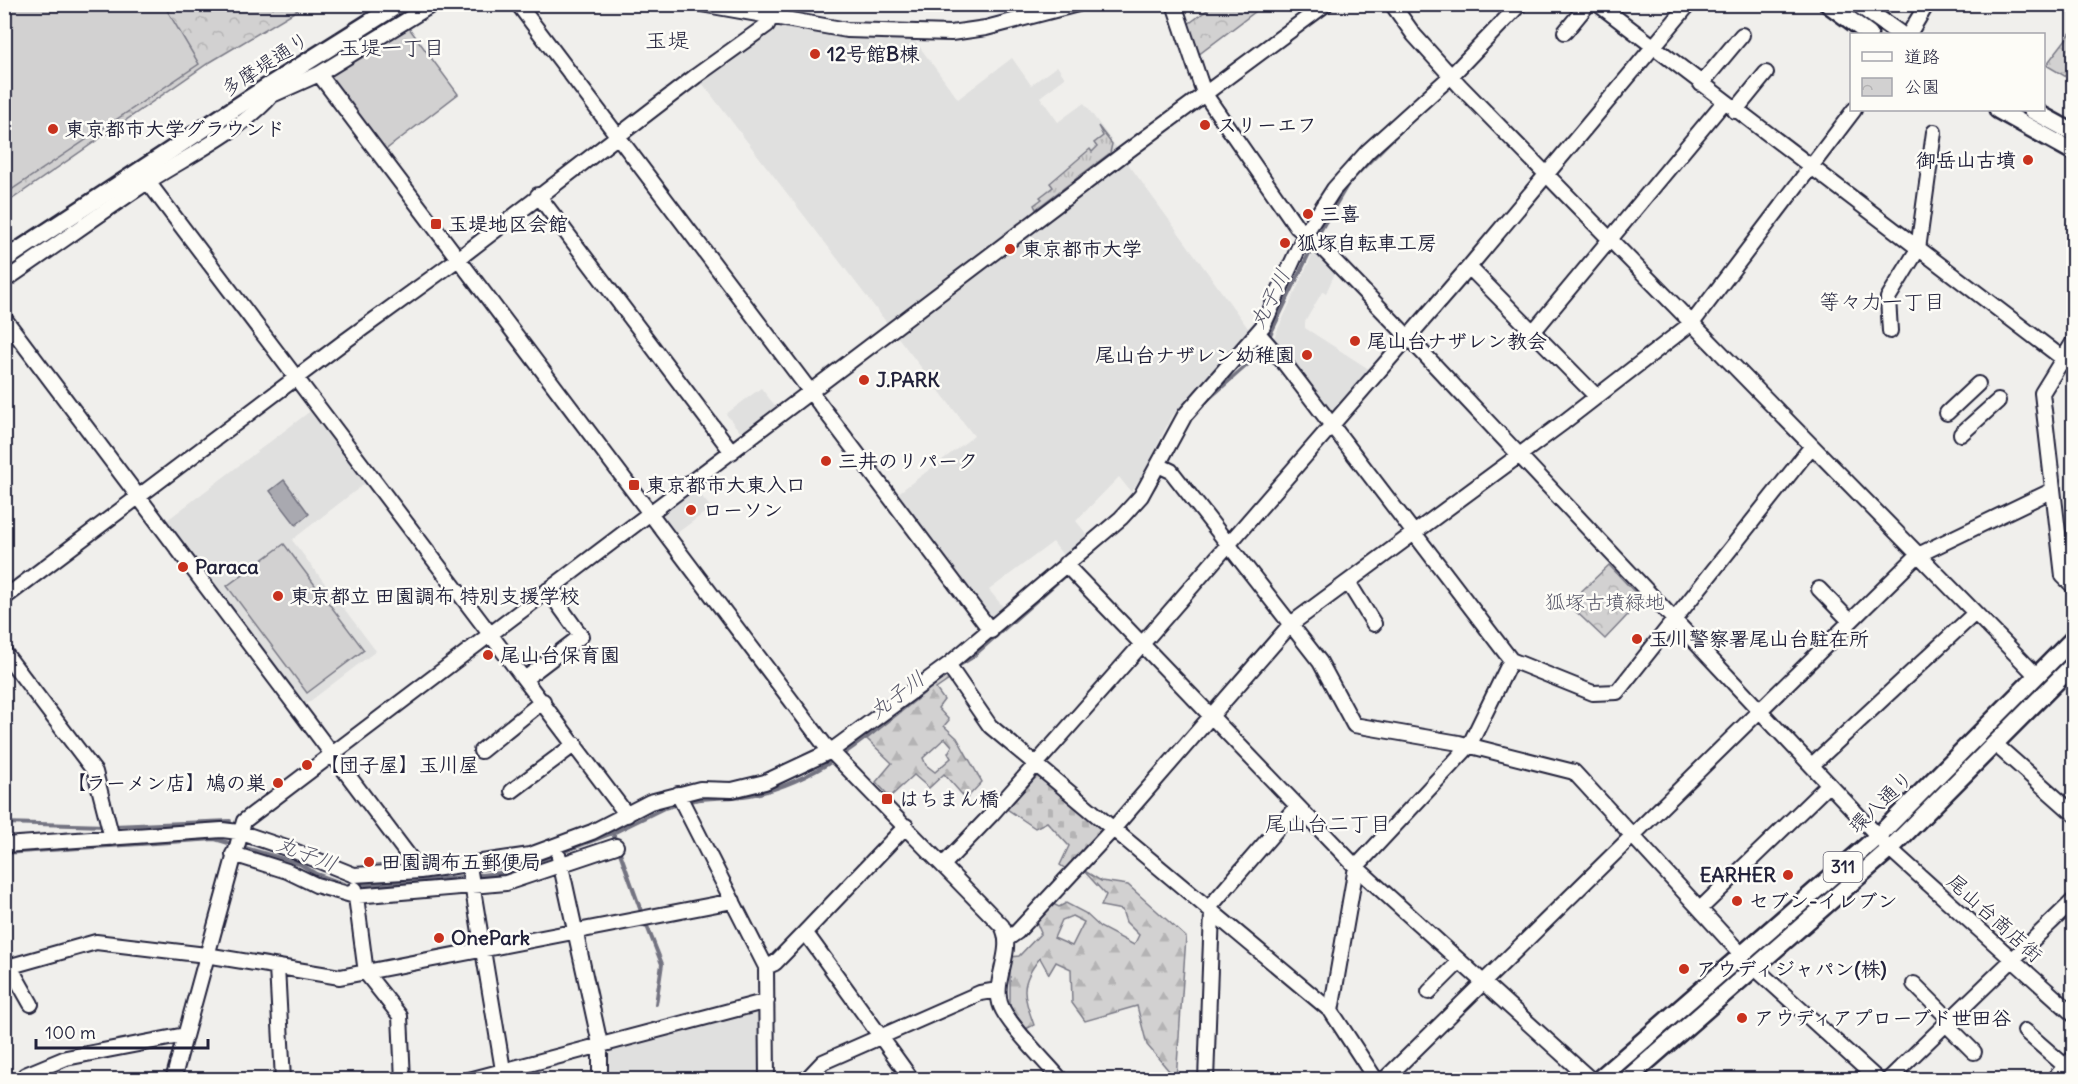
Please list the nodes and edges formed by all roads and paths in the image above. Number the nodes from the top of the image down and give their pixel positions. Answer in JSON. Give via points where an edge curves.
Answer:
{"nodes":[{"id":1,"x":399,"y":4,"type":"edge"},
{"id":2,"x":433,"y":4,"type":"edge"},
{"id":3,"x":518,"y":4,"type":"edge"},
{"id":4,"x":700,"y":4,"type":"edge"},
{"id":5,"x":1078,"y":4,"type":"edge"},
{"id":6,"x":1174,"y":4,"type":"edge"},
{"id":7,"x":1326,"y":4,"type":"edge"},
{"id":8,"x":1392,"y":4,"type":"edge"},
{"id":9,"x":1520,"y":4,"type":"edge"},
{"id":10,"x":1588,"y":4,"type":"edge"},
{"id":11,"x":1598,"y":4,"type":"edge"},
{"id":12,"x":1689,"y":4,"type":"edge"},
{"id":13,"x":1828,"y":4,"type":"edge"},
{"id":14,"x":1858,"y":4,"type":"edge"},
{"id":15,"x":1927,"y":4,"type":"edge"},
{"id":16,"x":772,"y":11,"type":"edge"},
{"id":17,"x":1565,"y":32,"type":"dead end"},
{"id":18,"x":1868,"y":33,"type":"edge"},
{"id":19,"x":1899,"y":33,"type":"edge"},
{"id":20,"x":1911,"y":33,"type":"edge"},
{"id":21,"x":1742,"y":35,"type":"dead end"},
{"id":22,"x":1653,"y":47,"type":"junction"},
{"id":23,"x":1766,"y":73,"type":"dead end"},
{"id":24,"x":319,"y":74,"type":"junction"},
{"id":25,"x":1455,"y":80,"type":"junction"},
{"id":26,"x":1701,"y":84,"type":"junction"},
{"id":27,"x":270,"y":91,"type":"junction"},
{"id":28,"x":1204,"y":93,"type":"junction"},
{"id":29,"x":1729,"y":106,"type":"junction"},
{"id":30,"x":1853,"y":111,"type":"edge"},
{"id":31,"x":2000,"y":111,"type":"edge"},
{"id":32,"x":2034,"y":111,"type":"edge"},
{"id":33,"x":1934,"y":132,"type":"dead end"},
{"id":34,"x":2073,"y":133,"type":"edge"},
{"id":35,"x":616,"y":136,"type":"junction"},
{"id":36,"x":2073,"y":152,"type":"edge"},
{"id":37,"x":1812,"y":166,"type":"junction"},
{"id":38,"x":1547,"y":175,"type":"junction"},
{"id":39,"x":148,"y":182,"type":"junction"},
{"id":40,"x":538,"y":195,"type":"junction"},
{"id":41,"x":1310,"y":238,"type":"junction"},
{"id":42,"x":1611,"y":238,"type":"junction"},
{"id":43,"x":1918,"y":249,"type":"junction"},
{"id":44,"x":458,"y":259,"type":"junction"},
{"id":45,"x":4,"y":260,"type":"edge"},
{"id":46,"x":1469,"y":267,"type":"junction"},
{"id":47,"x":4,"y":282,"type":"edge"},
{"id":48,"x":4,"y":318,"type":"edge"},
{"id":49,"x":1692,"y":322,"type":"junction"},
{"id":50,"x":1890,"y":331,"type":"dead end"},
{"id":51,"x":1533,"y":332,"type":"junction"},
{"id":52,"x":1408,"y":337,"type":"junction"},
{"id":53,"x":1264,"y":340,"type":"junction"},
{"id":54,"x":2073,"y":341,"type":"edge"},
{"id":55,"x":2068,"y":363,"type":"edge"},
{"id":56,"x":296,"y":378,"type":"junction"},
{"id":57,"x":1978,"y":384,"type":"dead end"},
{"id":58,"x":811,"y":394,"type":"junction"},
{"id":59,"x":1596,"y":396,"type":"junction"},
{"id":60,"x":1998,"y":401,"type":"dead end"},
{"id":61,"x":1947,"y":413,"type":"dead end"},
{"id":62,"x":1332,"y":425,"type":"junction"},
{"id":63,"x":1961,"y":434,"type":"dead end"},
{"id":64,"x":1812,"y":446,"type":"junction"},
{"id":65,"x":732,"y":452,"type":"junction"},
{"id":66,"x":1518,"y":454,"type":"junction"},
{"id":67,"x":1163,"y":468,"type":"junction"},
{"id":68,"x":2053,"y":490,"type":"junction"},
{"id":69,"x":139,"y":496,"type":"junction"},
{"id":70,"x":649,"y":514,"type":"junction"},
{"id":71,"x":1413,"y":533,"type":"junction"},
{"id":72,"x":1229,"y":544,"type":"junction"},
{"id":73,"x":1918,"y":555,"type":"junction"},
{"id":74,"x":1070,"y":569,"type":"junction"},
{"id":75,"x":1348,"y":582,"type":"junction"},
{"id":76,"x":2073,"y":587,"type":"edge"},
{"id":77,"x":1820,"y":589,"type":"dead end"},
{"id":78,"x":548,"y":590,"type":"junction"},
{"id":79,"x":4,"y":598,"type":"edge"},
{"id":80,"x":1975,"y":613,"type":"junction"},
{"id":81,"x":1675,"y":619,"type":"junction"},
{"id":82,"x":1850,"y":621,"type":"junction"},
{"id":83,"x":1291,"y":624,"type":"junction"},
{"id":84,"x":1374,"y":624,"type":"dead end"},
{"id":85,"x":991,"y":631,"type":"junction"},
{"id":86,"x":490,"y":633,"type":"junction"},
{"id":87,"x":2073,"y":638,"type":"edge"},
{"id":88,"x":1142,"y":645,"type":"junction"},
{"id":89,"x":4,"y":652,"type":"edge"},
{"id":90,"x":1511,"y":660,"type":"junction"},
{"id":91,"x":2073,"y":664,"type":"edge"},
{"id":92,"x":949,"y":667,"type":"junction"},
{"id":93,"x":2037,"y":676,"type":"junction"},
{"id":94,"x":526,"y":678,"type":"junction"},
{"id":95,"x":543,"y":701,"type":"junction"},
{"id":96,"x":1760,"y":710,"type":"junction"},
{"id":97,"x":1212,"y":718,"type":"junction"},
{"id":98,"x":575,"y":744,"type":"junction"},
{"id":99,"x":1995,"y":744,"type":"junction"},
{"id":100,"x":1469,"y":746,"type":"junction"},
{"id":101,"x":481,"y":751,"type":"dead end"},
{"id":102,"x":332,"y":753,"type":"junction"},
{"id":103,"x":835,"y":755,"type":"junction"},
{"id":104,"x":1037,"y":764,"type":"junction"},
{"id":105,"x":1812,"y":765,"type":"junction"},
{"id":106,"x":1829,"y":784,"type":"junction"},
{"id":107,"x":512,"y":791,"type":"dead end"},
{"id":108,"x":678,"y":794,"type":"junction"},
{"id":109,"x":1297,"y":806,"type":"junction"},
{"id":110,"x":627,"y":814,"type":"junction"},
{"id":111,"x":2073,"y":814,"type":"edge"},
{"id":112,"x":906,"y":826,"type":"junction"},
{"id":113,"x":1113,"y":829,"type":"junction"},
{"id":114,"x":111,"y":832,"type":"junction"},
{"id":115,"x":239,"y":832,"type":"junction"},
{"id":116,"x":1633,"y":835,"type":"junction"},
{"id":117,"x":1878,"y":836,"type":"junction"},
{"id":118,"x":4,"y":845,"type":"edge"},
{"id":119,"x":555,"y":846,"type":"junction"},
{"id":120,"x":616,"y":846,"type":"dead end"},
{"id":121,"x":1890,"y":849,"type":"junction"},
{"id":122,"x":233,"y":854,"type":"junction"},
{"id":123,"x":562,"y":865,"type":"junction"},
{"id":124,"x":944,"y":865,"type":"junction"},
{"id":125,"x":469,"y":866,"type":"junction"},
{"id":126,"x":1356,"y":867,"type":"junction"},
{"id":127,"x":420,"y":871,"type":"junction"},
{"id":128,"x":354,"y":875,"type":"junction"},
{"id":129,"x":472,"y":887,"type":"junction"},
{"id":130,"x":355,"y":896,"type":"junction"},
{"id":131,"x":2073,"y":900,"type":"edge"},
{"id":132,"x":733,"y":901,"type":"junction"},
{"id":133,"x":1700,"y":909,"type":"junction"},
{"id":134,"x":1210,"y":910,"type":"junction"},
{"id":135,"x":805,"y":932,"type":"junction"},
{"id":136,"x":576,"y":933,"type":"junction"},
{"id":137,"x":1007,"y":939,"type":"junction"},
{"id":138,"x":482,"y":950,"type":"junction"},
{"id":139,"x":1742,"y":955,"type":"junction"},
{"id":140,"x":206,"y":956,"type":"junction"},
{"id":141,"x":2012,"y":959,"type":"junction"},
{"id":142,"x":1460,"y":961,"type":"junction"},
{"id":143,"x":7,"y":967,"type":"edge"},
{"id":144,"x":277,"y":967,"type":"junction"},
{"id":145,"x":766,"y":967,"type":"junction"},
{"id":146,"x":1755,"y":968,"type":"junction"},
{"id":147,"x":366,"y":973,"type":"junction"},
{"id":148,"x":1484,"y":983,"type":"junction"},
{"id":149,"x":1914,"y":984,"type":"dead end"},
{"id":150,"x":998,"y":990,"type":"junction"},
{"id":151,"x":1429,"y":992,"type":"dead end"},
{"id":152,"x":767,"y":1001,"type":"junction"},
{"id":153,"x":31,"y":1004,"type":"dead end"},
{"id":154,"x":1330,"y":1011,"type":"junction"},
{"id":155,"x":2073,"y":1015,"type":"edge"},
{"id":156,"x":1947,"y":1021,"type":"junction"},
{"id":157,"x":2025,"y":1030,"type":"dead end"},
{"id":158,"x":184,"y":1035,"type":"junction"},
{"id":159,"x":882,"y":1038,"type":"junction"},
{"id":160,"x":600,"y":1044,"type":"junction"},
{"id":161,"x":1974,"y":1052,"type":"dead end"},
{"id":162,"x":2069,"y":1062,"type":"edge"},
{"id":163,"x":503,"y":1070,"type":"junction"},
{"id":164,"x":23,"y":1080,"type":"edge"},
{"id":165,"x":173,"y":1080,"type":"edge"},
{"id":166,"x":283,"y":1080,"type":"edge"},
{"id":167,"x":403,"y":1080,"type":"edge"},
{"id":168,"x":469,"y":1080,"type":"edge"},
{"id":169,"x":600,"y":1080,"type":"edge"},
{"id":170,"x":767,"y":1080,"type":"edge"},
{"id":171,"x":806,"y":1080,"type":"edge"},
{"id":172,"x":912,"y":1080,"type":"edge"},
{"id":173,"x":1061,"y":1080,"type":"edge"},
{"id":174,"x":1206,"y":1080,"type":"edge"},
{"id":175,"x":1376,"y":1080,"type":"edge"},
{"id":176,"x":1384,"y":1080,"type":"edge"},
{"id":177,"x":1591,"y":1080,"type":"edge"},
{"id":178,"x":1598,"y":1080,"type":"edge"},
{"id":179,"x":1626,"y":1080,"type":"edge"},
{"id":180,"x":1878,"y":1080,"type":"edge"},
{"id":181,"x":1888,"y":1080,"type":"edge"},
{"id":182,"x":2053,"y":1080,"type":"edge"}],
"edges":[{"from":1,"to":27,"type":"main road","name":"多摩堤通り"},
{"from":2,"to":24,"type":"street"},
{"from":3,"to":35,"type":"street"},
{"from":4,"to":16,"type":"street"},
{"from":5,"to":16,"type":"street","via":[[951,33],[847,30]]},
{"from":6,"to":28,"type":"street","name":"尾山台商店街"},
{"from":7,"to":28,"type":"street"},
{"from":8,"to":25,"type":"street"},
{"from":9,"to":25,"type":"street"},
{"from":10,"to":17,"type":"street"},
{"from":11,"to":22,"type":"street"},
{"from":12,"to":22,"type":"street"},
{"from":13,"to":18,"type":"main road"},
{"from":14,"to":19,"type":"main road"},
{"from":15,"to":20,"type":"street"},
{"from":16,"to":35,"type":"street","via":[[767,25]]},
{"from":21,"to":26,"type":"street"},
{"from":22,"to":26,"type":"street"},
{"from":22,"to":38,"type":"street"},
{"from":23,"to":29,"type":"street"},
{"from":24,"to":27,"type":"street"},
{"from":24,"to":44,"type":"street"},
{"from":25,"to":38,"type":"street"},
{"from":25,"to":41,"type":"street","via":[[1351,168]]},
{"from":26,"to":29,"type":"street"},
{"from":27,"to":39,"type":"street","via":[[244,119]]},
{"from":27,"to":45,"type":"main road","name":"多摩堤通り"},
{"from":28,"to":41,"type":"street","name":"尾山台商店街"},
{"from":28,"to":58,"type":"street"},
{"from":29,"to":37,"type":"street"},
{"from":29,"to":42,"type":"street"},
{"from":30,"to":37,"type":"street"},
{"from":31,"to":36,"type":"main road"},
{"from":32,"to":34,"type":"main road"},
{"from":33,"to":43,"type":"street"},
{"from":35,"to":40,"type":"street"},
{"from":35,"to":58,"type":"street"},
{"from":37,"to":43,"type":"street"},
{"from":37,"to":49,"type":"street"},
{"from":38,"to":42,"type":"street"},
{"from":38,"to":46,"type":"street"},
{"from":39,"to":47,"type":"street"},
{"from":39,"to":56,"type":"street"},
{"from":40,"to":44,"type":"street"},
{"from":40,"to":65,"type":"street"},
{"from":41,"to":52,"type":"street","name":"尾山台商店街"},
{"from":41,"to":53,"type":"street","via":[[1282,288]]},
{"from":42,"to":49,"type":"street"},
{"from":42,"to":51,"type":"street"},
{"from":43,"to":50,"type":"street","via":[[1888,298]]},
{"from":43,"to":55,"type":"street"},
{"from":44,"to":56,"type":"street"},
{"from":44,"to":70,"type":"street"},
{"from":46,"to":51,"type":"street"},
{"from":46,"to":52,"type":"street"},
{"from":48,"to":69,"type":"street"},
{"from":49,"to":59,"type":"street"},
{"from":49,"to":64,"type":"street"},
{"from":51,"to":59,"type":"street"},
{"from":52,"to":62,"type":"street"},
{"from":52,"to":66,"type":"street","name":"尾山台商店街"},
{"from":53,"to":62,"type":"street"},
{"from":53,"to":67,"type":"street","via":[[1192,405],[1177,426]]},
{"from":54,"to":55,"type":"street"},
{"from":55,"to":68,"type":"street","via":[[2042,393]]},
{"from":56,"to":69,"type":"street"},
{"from":56,"to":86,"type":"street"},
{"from":57,"to":61,"type":"street"},
{"from":58,"to":65,"type":"street"},
{"from":58,"to":85,"type":"street"},
{"from":59,"to":66,"type":"street"},
{"from":60,"to":63,"type":"street"},
{"from":62,"to":71,"type":"street"},
{"from":62,"to":72,"type":"street"},
{"from":64,"to":73,"type":"street"},
{"from":64,"to":81,"type":"street"},
{"from":65,"to":70,"type":"street"},
{"from":66,"to":71,"type":"street"},
{"from":66,"to":81,"type":"street","name":"尾山台商店街"},
{"from":67,"to":72,"type":"street"},
{"from":67,"to":74,"type":"street"},
{"from":68,"to":73,"type":"street"},
{"from":68,"to":76,"type":"street","via":[[2063,576]]},
{"from":69,"to":79,"type":"street"},
{"from":69,"to":102,"type":"street"},
{"from":70,"to":78,"type":"street"},
{"from":70,"to":103,"type":"street"},
{"from":71,"to":75,"type":"street"},
{"from":71,"to":90,"type":"street"},
{"from":72,"to":83,"type":"street"},
{"from":72,"to":88,"type":"street"},
{"from":73,"to":80,"type":"street"},
{"from":73,"to":82,"type":"street"},
{"from":74,"to":85,"type":"street"},
{"from":74,"to":88,"type":"street"},
{"from":75,"to":83,"type":"street"},
{"from":75,"to":84,"type":"street"},
{"from":77,"to":82,"type":"street"},
{"from":78,"to":86,"type":"street"},
{"from":78,"to":94,"type":"street","via":[[581,636]]},
{"from":80,"to":93,"type":"street"},
{"from":80,"to":105,"type":"street"},
{"from":81,"to":90,"type":"street","via":[[1617,692],[1593,693]]},
{"from":81,"to":96,"type":"street","name":"尾山台商店街"},
{"from":82,"to":96,"type":"street"},
{"from":83,"to":97,"type":"street"},
{"from":83,"to":100,"type":"street","via":[[1320,662],[1354,725]]},
{"from":85,"to":92,"type":"street"},
{"from":86,"to":94,"type":"street"},
{"from":86,"to":102,"type":"street"},
{"from":87,"to":93,"type":"main road","name":"環八通り","number":"311"},
{"from":88,"to":97,"type":"street"},
{"from":88,"to":104,"type":"street"},
{"from":89,"to":114,"type":"street","via":[[95,772]]},
{"from":90,"to":100,"type":"street"},
{"from":91,"to":99,"type":"main road","name":"環八通り","number":"311"},
{"from":92,"to":103,"type":"street"},
{"from":92,"to":104,"type":"street","via":[[990,726]]},
{"from":93,"to":117,"type":"main road","name":"環八通り","number":"311"},
{"from":94,"to":95,"type":"street"},
{"from":95,"to":98,"type":"street"},
{"from":95,"to":101,"type":"street"},
{"from":96,"to":105,"type":"street","name":"尾山台商店街"},
{"from":96,"to":116,"type":"street"},
{"from":97,"to":109,"type":"street"},
{"from":97,"to":113,"type":"street"},
{"from":98,"to":107,"type":"street"},
{"from":98,"to":110,"type":"street"},
{"from":99,"to":111,"type":"street"},
{"from":99,"to":121,"type":"main road","name":"環八通り","number":"311"},
{"from":100,"to":116,"type":"street","via":[[1574,771]]},
{"from":100,"to":126,"type":"street"},
{"from":102,"to":115,"type":"street","via":[[244,821]]},
{"from":102,"to":127,"type":"street"},
{"from":103,"to":108,"type":"street","via":[[765,782],[732,790],[700,789]]},
{"from":103,"to":112,"type":"street"},
{"from":104,"to":113,"type":"street"},
{"from":104,"to":124,"type":"street"},
{"from":105,"to":106,"type":"street","name":"尾山台商店街"},
{"from":106,"to":117,"type":"street","name":"尾山台商店街"},
{"from":106,"to":133,"type":"street"},
{"from":108,"to":110,"type":"street"},
{"from":108,"to":132,"type":"street"},
{"from":109,"to":126,"type":"street"},
{"from":109,"to":134,"type":"street"},
{"from":110,"to":119,"type":"street"},
{"from":112,"to":124,"type":"street"},
{"from":112,"to":135,"type":"street"},
{"from":113,"to":134,"type":"street"},
{"from":113,"to":137,"type":"street"},
{"from":114,"to":115,"type":"street"},
{"from":114,"to":118,"type":"street"},
{"from":115,"to":122,"type":"street"},
{"from":115,"to":128,"type":"street"},
{"from":116,"to":133,"type":"street"},
{"from":116,"to":148,"type":"street"},
{"from":117,"to":121,"type":"street","name":"尾山台商店街"},
{"from":117,"to":139,"type":"main road","name":"環八通り","number":"311"},
{"from":119,"to":123,"type":"street"},
{"from":119,"to":125,"type":"street","via":[[530,855]]},
{"from":120,"to":123,"type":"street"},
{"from":121,"to":141,"type":"street","name":"尾山台商店街"},
{"from":121,"to":146,"type":"main road","name":"環八通り","number":"311"},
{"from":122,"to":130,"type":"street"},
{"from":122,"to":140,"type":"street"},
{"from":123,"to":129,"type":"street","via":[[506,883]]},
{"from":123,"to":136,"type":"street"},
{"from":124,"to":137,"type":"street","via":[[1002,926]]},
{"from":125,"to":127,"type":"street"},
{"from":125,"to":129,"type":"street"},
{"from":126,"to":142,"type":"street"},
{"from":126,"to":154,"type":"street"},
{"from":127,"to":128,"type":"street"},
{"from":128,"to":130,"type":"street"},
{"from":129,"to":130,"type":"street"},
{"from":129,"to":138,"type":"street"},
{"from":130,"to":147,"type":"street"},
{"from":131,"to":141,"type":"street"},
{"from":132,"to":136,"type":"street"},
{"from":132,"to":145,"type":"street"},
{"from":133,"to":139,"type":"street"},
{"from":134,"to":154,"type":"street"},
{"from":134,"to":174,"type":"street"},
{"from":135,"to":145,"type":"street","via":[[775,963]]},
{"from":135,"to":159,"type":"street"},
{"from":136,"to":138,"type":"street"},
{"from":136,"to":160,"type":"street"},
{"from":137,"to":150,"type":"street"},
{"from":138,"to":147,"type":"street"},
{"from":138,"to":163,"type":"street"},
{"from":139,"to":178,"type":"main road","name":"環八通り","number":"311"},
{"from":140,"to":143,"type":"street","via":[[96,942]]},
{"from":140,"to":144,"type":"street"},
{"from":140,"to":158,"type":"street"},
{"from":141,"to":155,"type":"street","name":"尾山台商店街"},
{"from":141,"to":156,"type":"street"},
{"from":142,"to":148,"type":"street"},
{"from":142,"to":151,"type":"street"},
{"from":143,"to":153,"type":"street"},
{"from":144,"to":147,"type":"street","via":[[340,977]]},
{"from":144,"to":166,"type":"street"},
{"from":145,"to":152,"type":"street"},
{"from":146,"to":179,"type":"main road","name":"環八通り","number":"311"},
{"from":146,"to":180,"type":"street"},
{"from":147,"to":167,"type":"street","via":[[400,1016]]},
{"from":148,"to":176,"type":"street"},
{"from":148,"to":177,"type":"street"},
{"from":149,"to":156,"type":"street"},
{"from":150,"to":159,"type":"street","via":[[980,993]]},
{"from":150,"to":173,"type":"street","via":[[1003,1011]]},
{"from":152,"to":160,"type":"street"},
{"from":152,"to":170,"type":"street"},
{"from":154,"to":175,"type":"street"},
{"from":156,"to":161,"type":"street"},
{"from":156,"to":181,"type":"street"},
{"from":157,"to":162,"type":"street"},
{"from":158,"to":164,"type":"street","via":[[66,1058],[25,1075]]},
{"from":158,"to":165,"type":"street"},
{"from":159,"to":171,"type":"street","via":[[823,1062]]},
{"from":159,"to":172,"type":"street"},
{"from":160,"to":163,"type":"street"},
{"from":160,"to":169,"type":"street"},
{"from":162,"to":182,"type":"street"},
{"from":163,"to":168,"type":"street"}]}
